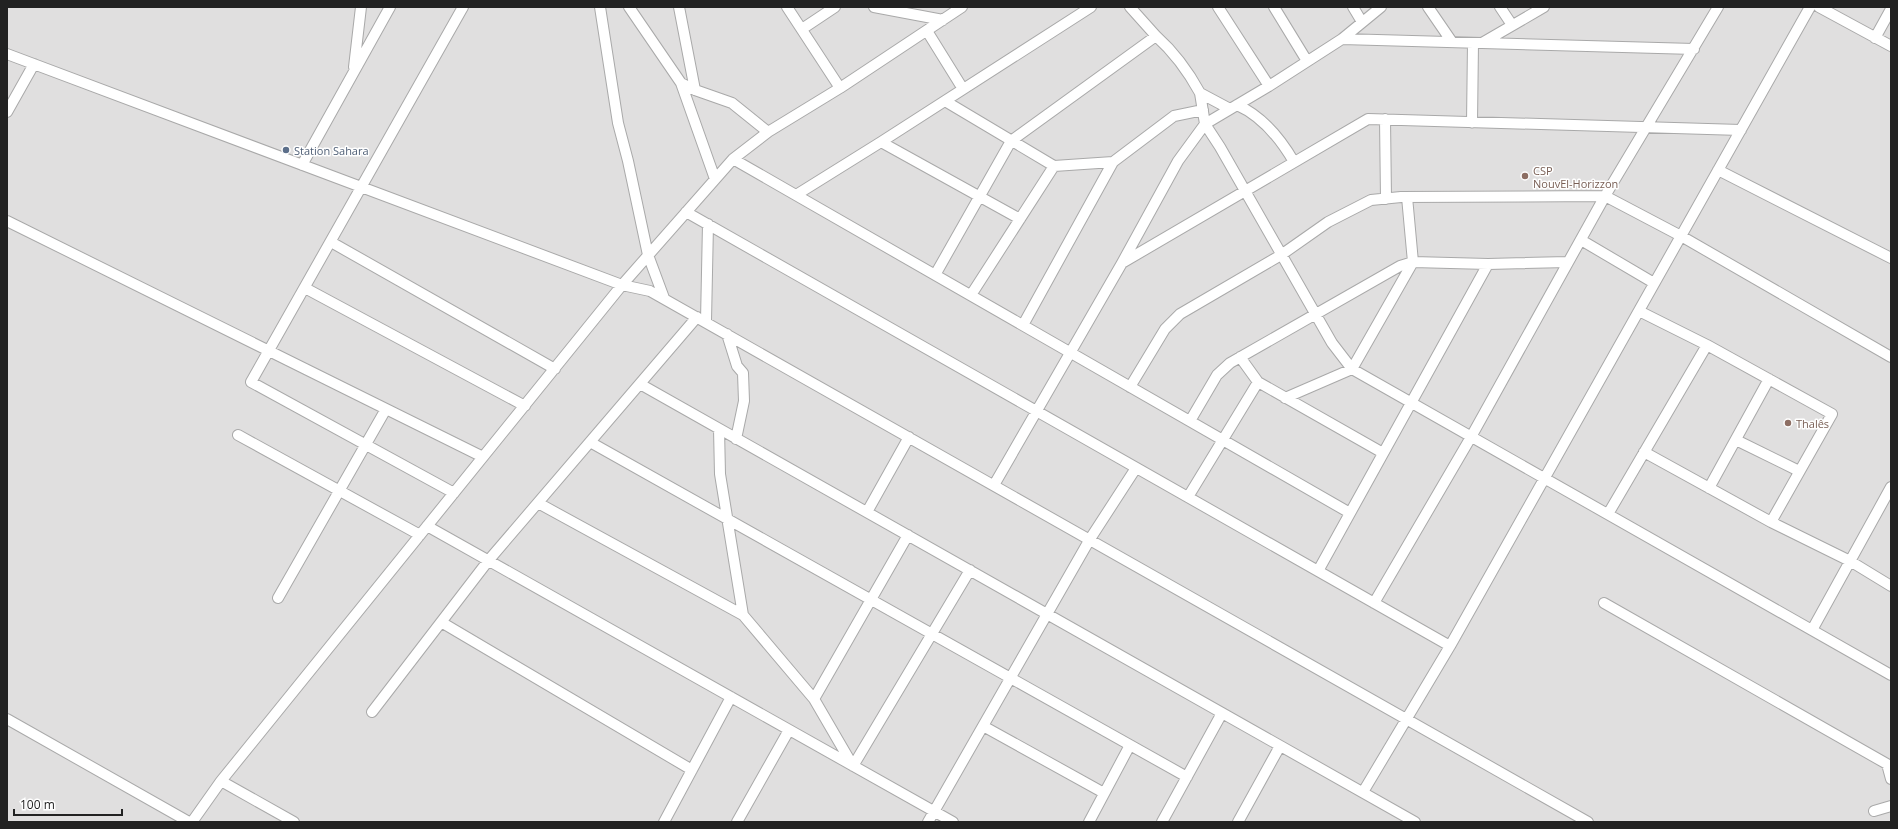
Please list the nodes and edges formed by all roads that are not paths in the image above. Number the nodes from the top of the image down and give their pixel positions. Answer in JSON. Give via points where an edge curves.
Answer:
{"nodes":[{"id":1,"x":361,"y":7,"type":"edge"},
{"id":2,"x":390,"y":7,"type":"edge"},
{"id":3,"x":463,"y":7,"type":"edge"},
{"id":4,"x":600,"y":7,"type":"edge"},
{"id":5,"x":629,"y":7,"type":"edge"},
{"id":6,"x":679,"y":7,"type":"edge"},
{"id":7,"x":787,"y":7,"type":"edge"},
{"id":8,"x":835,"y":7,"type":"edge"},
{"id":9,"x":874,"y":7,"type":"edge"},
{"id":10,"x":962,"y":7,"type":"edge"},
{"id":11,"x":1091,"y":7,"type":"edge"},
{"id":12,"x":1130,"y":7,"type":"edge"},
{"id":13,"x":1218,"y":7,"type":"edge"},
{"id":14,"x":1274,"y":7,"type":"edge"},
{"id":15,"x":1353,"y":7,"type":"edge"},
{"id":16,"x":1381,"y":7,"type":"edge"},
{"id":17,"x":1428,"y":7,"type":"edge"},
{"id":18,"x":1500,"y":7,"type":"edge"},
{"id":19,"x":1544,"y":7,"type":"edge"},
{"id":20,"x":1718,"y":7,"type":"edge"},
{"id":21,"x":1810,"y":7,"type":"edge"},
{"id":22,"x":1819,"y":7,"type":"edge"},
{"id":23,"x":1891,"y":10,"type":"edge"},
{"id":24,"x":943,"y":20,"type":"junction"},
{"id":25,"x":1362,"y":22,"type":"junction"},
{"id":26,"x":1512,"y":25,"type":"junction"},
{"id":27,"x":802,"y":29,"type":"junction"},
{"id":28,"x":927,"y":31,"type":"junction"},
{"id":29,"x":1156,"y":36,"type":"junction"},
{"id":30,"x":1875,"y":38,"type":"junction"},
{"id":31,"x":1342,"y":39,"type":"junction"},
{"id":32,"x":1452,"y":42,"type":"junction"},
{"id":33,"x":1477,"y":43,"type":"junction"},
{"id":34,"x":1891,"y":46,"type":"edge"},
{"id":35,"x":1694,"y":49,"type":"junction"},
{"id":36,"x":7,"y":54,"type":"edge"},
{"id":37,"x":1307,"y":61,"type":"junction"},
{"id":38,"x":34,"y":64,"type":"junction"},
{"id":39,"x":354,"y":72,"type":"junction"},
{"id":40,"x":680,"y":83,"type":"junction"},
{"id":41,"x":1269,"y":86,"type":"junction"},
{"id":42,"x":840,"y":88,"type":"junction"},
{"id":43,"x":963,"y":89,"type":"junction"},
{"id":44,"x":695,"y":90,"type":"junction"},
{"id":45,"x":1200,"y":93,"type":"junction"},
{"id":46,"x":945,"y":101,"type":"junction"},
{"id":47,"x":1234,"y":107,"type":"junction"},
{"id":48,"x":1203,"y":110,"type":"junction"},
{"id":49,"x":7,"y":112,"type":"edge"},
{"id":50,"x":1385,"y":119,"type":"junction"},
{"id":51,"x":1472,"y":123,"type":"junction"},
{"id":52,"x":1205,"y":124,"type":"junction"},
{"id":53,"x":1646,"y":127,"type":"junction"},
{"id":54,"x":1741,"y":130,"type":"junction"},
{"id":55,"x":768,"y":132,"type":"junction"},
{"id":56,"x":1011,"y":141,"type":"junction"},
{"id":57,"x":881,"y":142,"type":"junction"},
{"id":58,"x":733,"y":159,"type":"junction"},
{"id":59,"x":1113,"y":162,"type":"junction"},
{"id":60,"x":1294,"y":162,"type":"junction"},
{"id":61,"x":302,"y":165,"type":"junction"},
{"id":62,"x":1054,"y":166,"type":"junction"},
{"id":63,"x":1718,"y":170,"type":"junction"},
{"id":64,"x":715,"y":179,"type":"junction"},
{"id":65,"x":361,"y":188,"type":"junction"},
{"id":66,"x":1244,"y":190,"type":"junction"},
{"id":67,"x":796,"y":195,"type":"junction"},
{"id":68,"x":1605,"y":196,"type":"junction"},
{"id":69,"x":979,"y":197,"type":"junction"},
{"id":70,"x":1407,"y":197,"type":"junction"},
{"id":71,"x":1386,"y":199,"type":"junction"},
{"id":72,"x":686,"y":212,"type":"junction"},
{"id":73,"x":1020,"y":219,"type":"junction"},
{"id":74,"x":7,"y":221,"type":"edge"},
{"id":75,"x":708,"y":224,"type":"junction"},
{"id":76,"x":1681,"y":236,"type":"junction"},
{"id":77,"x":1580,"y":240,"type":"junction"},
{"id":78,"x":330,"y":242,"type":"junction"},
{"id":79,"x":648,"y":255,"type":"junction"},
{"id":80,"x":1280,"y":255,"type":"junction"},
{"id":81,"x":1891,"y":258,"type":"edge"},
{"id":82,"x":1413,"y":262,"type":"junction"},
{"id":83,"x":1568,"y":262,"type":"junction"},
{"id":84,"x":1122,"y":263,"type":"junction"},
{"id":85,"x":1488,"y":264,"type":"junction"},
{"id":86,"x":935,"y":275,"type":"junction"},
{"id":87,"x":1654,"y":283,"type":"junction"},
{"id":88,"x":622,"y":285,"type":"junction"},
{"id":89,"x":304,"y":288,"type":"junction"},
{"id":90,"x":971,"y":296,"type":"junction"},
{"id":91,"x":664,"y":298,"type":"junction"},
{"id":92,"x":1639,"y":311,"type":"junction"},
{"id":93,"x":1315,"y":314,"type":"junction"},
{"id":94,"x":702,"y":319,"type":"junction"},
{"id":95,"x":1023,"y":325,"type":"junction"},
{"id":96,"x":727,"y":334,"type":"junction"},
{"id":97,"x":1706,"y":345,"type":"junction"},
{"id":98,"x":269,"y":351,"type":"junction"},
{"id":99,"x":1070,"y":352,"type":"junction"},
{"id":100,"x":1240,"y":357,"type":"junction"},
{"id":101,"x":1891,"y":357,"type":"edge"},
{"id":102,"x":555,"y":369,"type":"junction"},
{"id":103,"x":1352,"y":370,"type":"junction"},
{"id":104,"x":1769,"y":379,"type":"junction"},
{"id":105,"x":1258,"y":382,"type":"junction"},
{"id":106,"x":640,"y":384,"type":"junction"},
{"id":107,"x":1130,"y":387,"type":"junction"},
{"id":108,"x":1285,"y":398,"type":"junction"},
{"id":109,"x":1411,"y":403,"type":"junction"},
{"id":110,"x":524,"y":406,"type":"junction"},
{"id":111,"x":386,"y":409,"type":"junction"},
{"id":112,"x":1036,"y":411,"type":"junction"},
{"id":113,"x":1190,"y":421,"type":"junction"},
{"id":114,"x":719,"y":429,"type":"junction"},
{"id":115,"x":238,"y":435,"type":"dead end"},
{"id":116,"x":909,"y":437,"type":"junction"},
{"id":117,"x":1471,"y":437,"type":"junction"},
{"id":118,"x":736,"y":438,"type":"junction"},
{"id":119,"x":1223,"y":440,"type":"junction"},
{"id":120,"x":1736,"y":440,"type":"junction"},
{"id":121,"x":590,"y":442,"type":"junction"},
{"id":122,"x":366,"y":445,"type":"junction"},
{"id":123,"x":1644,"y":452,"type":"junction"},
{"id":124,"x":1383,"y":453,"type":"junction"},
{"id":125,"x":483,"y":457,"type":"junction"},
{"id":126,"x":1136,"y":468,"type":"junction"},
{"id":127,"x":1799,"y":472,"type":"junction"},
{"id":128,"x":1544,"y":478,"type":"junction"},
{"id":129,"x":994,"y":485,"type":"junction"},
{"id":130,"x":1891,"y":487,"type":"edge"},
{"id":131,"x":1709,"y":488,"type":"junction"},
{"id":132,"x":340,"y":491,"type":"junction"},
{"id":133,"x":454,"y":493,"type":"junction"},
{"id":134,"x":1188,"y":497,"type":"junction"},
{"id":135,"x":538,"y":503,"type":"junction"},
{"id":136,"x":867,"y":512,"type":"junction"},
{"id":137,"x":1350,"y":513,"type":"junction"},
{"id":138,"x":1608,"y":514,"type":"junction"},
{"id":139,"x":728,"y":520,"type":"junction"},
{"id":140,"x":1771,"y":522,"type":"junction"},
{"id":141,"x":427,"y":526,"type":"junction"},
{"id":142,"x":420,"y":535,"type":"junction"},
{"id":143,"x":908,"y":536,"type":"junction"},
{"id":144,"x":1090,"y":539,"type":"junction"},
{"id":145,"x":488,"y":561,"type":"junction"},
{"id":146,"x":1850,"y":561,"type":"junction"},
{"id":147,"x":970,"y":570,"type":"junction"},
{"id":148,"x":1318,"y":571,"type":"junction"},
{"id":149,"x":1891,"y":586,"type":"edge"},
{"id":150,"x":278,"y":598,"type":"dead end"},
{"id":151,"x":871,"y":600,"type":"junction"},
{"id":152,"x":1374,"y":603,"type":"junction"},
{"id":153,"x":1604,"y":603,"type":"dead end"},
{"id":154,"x":1047,"y":614,"type":"junction"},
{"id":155,"x":742,"y":615,"type":"junction"},
{"id":156,"x":441,"y":622,"type":"junction"},
{"id":157,"x":1812,"y":630,"type":"junction"},
{"id":158,"x":932,"y":634,"type":"junction"},
{"id":159,"x":1450,"y":646,"type":"junction"},
{"id":160,"x":1891,"y":675,"type":"edge"},
{"id":161,"x":1010,"y":678,"type":"junction"},
{"id":162,"x":731,"y":697,"type":"junction"},
{"id":163,"x":814,"y":699,"type":"junction"},
{"id":164,"x":372,"y":712,"type":"dead end"},
{"id":165,"x":1222,"y":713,"type":"junction"},
{"id":166,"x":7,"y":719,"type":"edge"},
{"id":167,"x":1406,"y":719,"type":"junction"},
{"id":168,"x":983,"y":726,"type":"junction"},
{"id":169,"x":789,"y":730,"type":"junction"},
{"id":170,"x":1130,"y":745,"type":"junction"},
{"id":171,"x":1280,"y":746,"type":"junction"},
{"id":172,"x":1889,"y":762,"type":"edge"},
{"id":173,"x":853,"y":766,"type":"junction"},
{"id":174,"x":692,"y":770,"type":"junction"},
{"id":175,"x":1187,"y":777,"type":"junction"},
{"id":176,"x":1891,"y":779,"type":"edge"},
{"id":177,"x":221,"y":781,"type":"junction"},
{"id":178,"x":1363,"y":792,"type":"junction"},
{"id":179,"x":1104,"y":793,"type":"junction"},
{"id":180,"x":1891,"y":806,"type":"edge"},
{"id":181,"x":934,"y":811,"type":"junction"},
{"id":182,"x":1874,"y":811,"type":"dead end"},
{"id":183,"x":191,"y":822,"type":"edge"},
{"id":184,"x":294,"y":822,"type":"edge"},
{"id":185,"x":664,"y":822,"type":"edge"},
{"id":186,"x":737,"y":822,"type":"edge"},
{"id":187,"x":928,"y":822,"type":"edge"},
{"id":188,"x":953,"y":822,"type":"edge"},
{"id":189,"x":1089,"y":822,"type":"edge"},
{"id":190,"x":1162,"y":822,"type":"edge"},
{"id":191,"x":1238,"y":822,"type":"edge"},
{"id":192,"x":1415,"y":822,"type":"edge"},
{"id":193,"x":1588,"y":822,"type":"edge"}],
"edges":[{"from":1,"to":39,"type":"street"},
{"from":2,"to":39,"type":"street"},
{"from":3,"to":65,"type":"street"},
{"from":4,"to":79,"type":"street","via":[[615,110]]},
{"from":5,"to":40,"type":"street"},
{"from":6,"to":44,"type":"street"},
{"from":7,"to":27,"type":"street"},
{"from":8,"to":27,"type":"street"},
{"from":9,"to":24,"type":"street"},
{"from":10,"to":24,"type":"street"},
{"from":11,"to":43,"type":"street"},
{"from":12,"to":29,"type":"street"},
{"from":13,"to":41,"type":"street"},
{"from":14,"to":37,"type":"street"},
{"from":15,"to":25,"type":"street"},
{"from":16,"to":25,"type":"street"},
{"from":17,"to":32,"type":"street"},
{"from":18,"to":26,"type":"street"},
{"from":19,"to":26,"type":"street"},
{"from":20,"to":35,"type":"street"},
{"from":21,"to":54,"type":"street"},
{"from":22,"to":30,"type":"street"},
{"from":23,"to":30,"type":"street"},
{"from":24,"to":28,"type":"street"},
{"from":25,"to":31,"type":"street"},
{"from":26,"to":33,"type":"street"},
{"from":27,"to":42,"type":"street"},
{"from":28,"to":42,"type":"street"},
{"from":28,"to":43,"type":"street"},
{"from":29,"to":45,"type":"street","via":[[1186,69]]},
{"from":29,"to":56,"type":"street"},
{"from":30,"to":34,"type":"street"},
{"from":31,"to":32,"type":"street"},
{"from":31,"to":37,"type":"street"},
{"from":32,"to":33,"type":"street"},
{"from":33,"to":35,"type":"street"},
{"from":33,"to":51,"type":"street"},
{"from":35,"to":53,"type":"street"},
{"from":36,"to":38,"type":"street"},
{"from":37,"to":41,"type":"street"},
{"from":38,"to":49,"type":"street"},
{"from":38,"to":61,"type":"street"},
{"from":39,"to":61,"type":"street"},
{"from":40,"to":44,"type":"street"},
{"from":40,"to":64,"type":"street"},
{"from":41,"to":47,"type":"street"},
{"from":42,"to":55,"type":"street"},
{"from":43,"to":46,"type":"street"},
{"from":44,"to":55,"type":"street","via":[[732,103]]},
{"from":45,"to":47,"type":"street"},
{"from":45,"to":48,"type":"street"},
{"from":46,"to":56,"type":"street"},
{"from":46,"to":57,"type":"street"},
{"from":47,"to":52,"type":"street"},
{"from":47,"to":60,"type":"street","via":[[1252,112],[1273,132]]},
{"from":48,"to":52,"type":"street"},
{"from":48,"to":59,"type":"street","via":[[1174,116]]},
{"from":50,"to":51,"type":"street"},
{"from":50,"to":60,"type":"street","via":[[1368,119]]},
{"from":50,"to":71,"type":"street"},
{"from":51,"to":53,"type":"street"},
{"from":52,"to":66,"type":"street"},
{"from":52,"to":84,"type":"street","via":[[1178,161]]},
{"from":53,"to":54,"type":"street"},
{"from":53,"to":68,"type":"street"},
{"from":54,"to":63,"type":"street"},
{"from":55,"to":58,"type":"street"},
{"from":56,"to":62,"type":"street"},
{"from":56,"to":69,"type":"street"},
{"from":57,"to":67,"type":"street"},
{"from":57,"to":69,"type":"street"},
{"from":58,"to":64,"type":"street"},
{"from":58,"to":67,"type":"street"},
{"from":59,"to":62,"type":"street"},
{"from":59,"to":95,"type":"street"},
{"from":60,"to":66,"type":"street"},
{"from":61,"to":65,"type":"street"},
{"from":62,"to":73,"type":"street"},
{"from":63,"to":76,"type":"street"},
{"from":63,"to":81,"type":"street"},
{"from":64,"to":72,"type":"street"},
{"from":65,"to":78,"type":"street"},
{"from":65,"to":88,"type":"street"},
{"from":66,"to":80,"type":"street"},
{"from":66,"to":84,"type":"street"},
{"from":67,"to":86,"type":"street"},
{"from":68,"to":70,"type":"street"},
{"from":68,"to":76,"type":"street"},
{"from":68,"to":77,"type":"street"},
{"from":69,"to":73,"type":"street"},
{"from":69,"to":86,"type":"street"},
{"from":70,"to":71,"type":"street"},
{"from":70,"to":82,"type":"street"},
{"from":71,"to":80,"type":"street","via":[[1372,200],[1328,222]]},
{"from":72,"to":75,"type":"street"},
{"from":72,"to":79,"type":"street"},
{"from":73,"to":90,"type":"street"},
{"from":74,"to":98,"type":"street"},
{"from":75,"to":94,"type":"street"},
{"from":75,"to":112,"type":"street"},
{"from":76,"to":87,"type":"street"},
{"from":76,"to":101,"type":"street"},
{"from":77,"to":83,"type":"street"},
{"from":77,"to":87,"type":"street"},
{"from":78,"to":89,"type":"street"},
{"from":78,"to":102,"type":"street"},
{"from":79,"to":88,"type":"street"},
{"from":79,"to":91,"type":"street"},
{"from":80,"to":93,"type":"street"},
{"from":80,"to":107,"type":"street","via":[[1180,314],[1165,329]]},
{"from":82,"to":85,"type":"street"},
{"from":82,"to":93,"type":"street","via":[[1400,266]]},
{"from":82,"to":103,"type":"street"},
{"from":83,"to":85,"type":"street"},
{"from":83,"to":117,"type":"street"},
{"from":84,"to":99,"type":"street"},
{"from":85,"to":109,"type":"street"},
{"from":86,"to":90,"type":"street"},
{"from":87,"to":92,"type":"street"},
{"from":88,"to":91,"type":"street","via":[[650,291]]},
{"from":88,"to":102,"type":"street"},
{"from":89,"to":98,"type":"street"},
{"from":89,"to":110,"type":"street"},
{"from":90,"to":95,"type":"street"},
{"from":91,"to":94,"type":"street"},
{"from":92,"to":97,"type":"street"},
{"from":92,"to":128,"type":"street"},
{"from":93,"to":100,"type":"street"},
{"from":93,"to":103,"type":"street"},
{"from":94,"to":96,"type":"street"},
{"from":94,"to":106,"type":"street"},
{"from":95,"to":99,"type":"street"},
{"from":96,"to":116,"type":"street"},
{"from":96,"to":118,"type":"street","via":[[737,366],[743,374],[744,402]]},
{"from":97,"to":104,"type":"street"},
{"from":97,"to":123,"type":"street"},
{"from":98,"to":111,"type":"street"},
{"from":98,"to":122,"type":"street","via":[[252,382]]},
{"from":99,"to":107,"type":"street"},
{"from":99,"to":112,"type":"street"},
{"from":100,"to":105,"type":"street"},
{"from":100,"to":113,"type":"street","via":[[1216,375]]},
{"from":102,"to":110,"type":"street"},
{"from":103,"to":108,"type":"street"},
{"from":103,"to":109,"type":"street"},
{"from":104,"to":120,"type":"street"},
{"from":104,"to":127,"type":"street","via":[[1832,414]]},
{"from":105,"to":108,"type":"street"},
{"from":105,"to":119,"type":"street"},
{"from":106,"to":114,"type":"street"},
{"from":106,"to":121,"type":"street"},
{"from":107,"to":113,"type":"street"},
{"from":108,"to":124,"type":"street"},
{"from":109,"to":117,"type":"street"},
{"from":109,"to":124,"type":"street"},
{"from":110,"to":125,"type":"street"},
{"from":111,"to":122,"type":"street"},
{"from":111,"to":125,"type":"street"},
{"from":112,"to":126,"type":"street"},
{"from":112,"to":129,"type":"street"},
{"from":113,"to":119,"type":"street"},
{"from":114,"to":118,"type":"street"},
{"from":114,"to":139,"type":"street","via":[[720,474]]},
{"from":115,"to":132,"type":"street"},
{"from":116,"to":129,"type":"street"},
{"from":116,"to":136,"type":"street"},
{"from":117,"to":128,"type":"street"},
{"from":117,"to":152,"type":"street"},
{"from":118,"to":136,"type":"street"},
{"from":119,"to":134,"type":"street"},
{"from":119,"to":137,"type":"street"},
{"from":120,"to":127,"type":"street"},
{"from":120,"to":131,"type":"street"},
{"from":121,"to":135,"type":"street"},
{"from":121,"to":139,"type":"street"},
{"from":122,"to":132,"type":"street"},
{"from":122,"to":133,"type":"street"},
{"from":123,"to":131,"type":"street"},
{"from":123,"to":138,"type":"street"},
{"from":124,"to":137,"type":"street"},
{"from":125,"to":133,"type":"street"},
{"from":126,"to":134,"type":"street"},
{"from":126,"to":144,"type":"street"},
{"from":127,"to":140,"type":"street"},
{"from":128,"to":138,"type":"street"},
{"from":128,"to":159,"type":"street"},
{"from":129,"to":144,"type":"street"},
{"from":130,"to":146,"type":"street"},
{"from":131,"to":140,"type":"street"},
{"from":132,"to":142,"type":"street"},
{"from":132,"to":150,"type":"street"},
{"from":133,"to":141,"type":"street"},
{"from":134,"to":148,"type":"street"},
{"from":135,"to":145,"type":"street"},
{"from":135,"to":155,"type":"street"},
{"from":136,"to":143,"type":"street"},
{"from":137,"to":148,"type":"street"},
{"from":138,"to":157,"type":"street"},
{"from":139,"to":151,"type":"street"},
{"from":139,"to":155,"type":"street"},
{"from":140,"to":146,"type":"street"},
{"from":141,"to":142,"type":"street"},
{"from":141,"to":145,"type":"street"},
{"from":142,"to":177,"type":"street"},
{"from":143,"to":147,"type":"street"},
{"from":143,"to":151,"type":"street"},
{"from":144,"to":154,"type":"street"},
{"from":144,"to":167,"type":"street"},
{"from":145,"to":156,"type":"street"},
{"from":145,"to":162,"type":"street"},
{"from":146,"to":149,"type":"street"},
{"from":146,"to":157,"type":"street"},
{"from":147,"to":154,"type":"street"},
{"from":147,"to":158,"type":"street"},
{"from":148,"to":152,"type":"street"},
{"from":151,"to":158,"type":"street"},
{"from":151,"to":163,"type":"street"},
{"from":152,"to":159,"type":"street"},
{"from":153,"to":172,"type":"street"},
{"from":154,"to":161,"type":"street"},
{"from":154,"to":165,"type":"street"},
{"from":155,"to":163,"type":"street"},
{"from":156,"to":164,"type":"street"},
{"from":156,"to":174,"type":"street"},
{"from":157,"to":160,"type":"street"},
{"from":158,"to":161,"type":"street"},
{"from":158,"to":173,"type":"street"},
{"from":159,"to":167,"type":"street"},
{"from":161,"to":168,"type":"street"},
{"from":161,"to":170,"type":"street"},
{"from":162,"to":169,"type":"street"},
{"from":162,"to":174,"type":"street"},
{"from":163,"to":173,"type":"street"},
{"from":165,"to":171,"type":"street"},
{"from":165,"to":175,"type":"street"},
{"from":166,"to":183,"type":"street"},
{"from":167,"to":178,"type":"street"},
{"from":167,"to":193,"type":"street"},
{"from":168,"to":179,"type":"street"},
{"from":168,"to":181,"type":"street"},
{"from":169,"to":173,"type":"street"},
{"from":169,"to":186,"type":"street"},
{"from":170,"to":175,"type":"street"},
{"from":170,"to":179,"type":"street"},
{"from":171,"to":178,"type":"street"},
{"from":171,"to":191,"type":"street"},
{"from":172,"to":176,"type":"street"},
{"from":173,"to":181,"type":"street"},
{"from":174,"to":185,"type":"street"},
{"from":175,"to":190,"type":"street"},
{"from":177,"to":183,"type":"street"},
{"from":177,"to":184,"type":"street"},
{"from":178,"to":192,"type":"street"},
{"from":179,"to":189,"type":"street"},
{"from":180,"to":182,"type":"street"},
{"from":181,"to":187,"type":"street"},
{"from":181,"to":188,"type":"street"}]}
